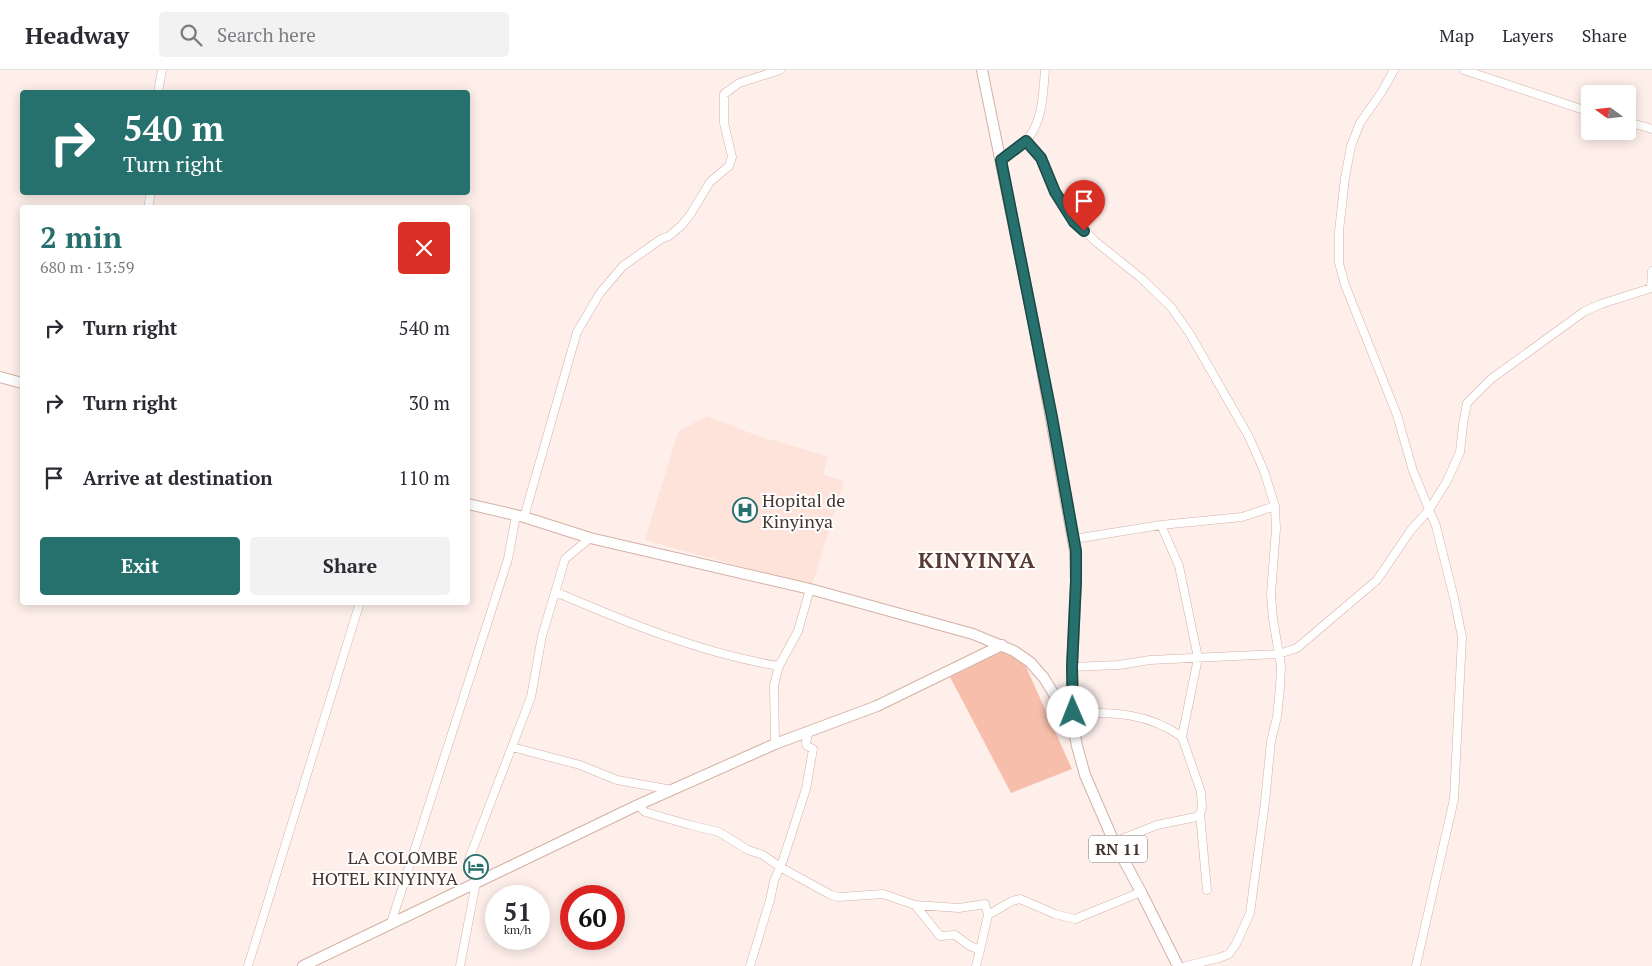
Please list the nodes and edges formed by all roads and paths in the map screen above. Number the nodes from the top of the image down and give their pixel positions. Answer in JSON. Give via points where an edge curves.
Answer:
{"nodes":[{"id":1,"x":162,"y":70,"type":"edge"},
{"id":2,"x":780,"y":70,"type":"edge"},
{"id":3,"x":982,"y":70,"type":"edge"},
{"id":4,"x":1045,"y":70,"type":"edge"},
{"id":5,"x":1394,"y":70,"type":"edge"},
{"id":6,"x":1464,"y":70,"type":"edge"},
{"id":7,"x":158,"y":90,"type":"edge"},
{"id":8,"x":1581,"y":109,"type":"edge"},
{"id":9,"x":1636,"y":124,"type":"edge"},
{"id":10,"x":1652,"y":129,"type":"edge"},
{"id":11,"x":1026,"y":141,"type":"junction"},
{"id":12,"x":1001,"y":160,"type":"junction"},
{"id":13,"x":1652,"y":271,"type":"edge"},
{"id":14,"x":0,"y":377,"type":"edge"},
{"id":15,"x":20,"y":383,"type":"edge"},
{"id":16,"x":470,"y":504,"type":"edge"},
{"id":17,"x":1275,"y":506,"type":"junction"},
{"id":18,"x":1429,"y":510,"type":"junction"},
{"id":19,"x":520,"y":516,"type":"junction"},
{"id":20,"x":1162,"y":525,"type":"junction"},
{"id":21,"x":590,"y":538,"type":"junction"},
{"id":22,"x":1074,"y":539,"type":"junction"},
{"id":23,"x":810,"y":589,"type":"junction"},
{"id":24,"x":556,"y":592,"type":"junction"},
{"id":25,"x":359,"y":605,"type":"edge"},
{"id":26,"x":1002,"y":646,"type":"junction"},
{"id":27,"x":1279,"y":654,"type":"junction"},
{"id":28,"x":1198,"y":658,"type":"junction"},
{"id":29,"x":778,"y":666,"type":"junction"},
{"id":30,"x":1072,"y":667,"type":"junction"},
{"id":31,"x":1073,"y":712,"type":"junction"},
{"id":32,"x":1073,"y":726,"type":"junction"},
{"id":33,"x":810,"y":732,"type":"junction"},
{"id":34,"x":1182,"y":737,"type":"junction"},
{"id":35,"x":775,"y":744,"type":"junction"},
{"id":36,"x":512,"y":747,"type":"junction"},
{"id":37,"x":672,"y":790,"type":"junction"},
{"id":38,"x":638,"y":805,"type":"junction"},
{"id":39,"x":1200,"y":814,"type":"junction"},
{"id":40,"x":1114,"y":842,"type":"junction"},
{"id":41,"x":780,"y":867,"type":"junction"},
{"id":42,"x":480,"y":882,"type":"junction"},
{"id":43,"x":1207,"y":890,"type":"dead end"},
{"id":44,"x":1141,"y":892,"type":"junction"},
{"id":45,"x":915,"y":905,"type":"junction"},
{"id":46,"x":988,"y":915,"type":"junction"},
{"id":47,"x":391,"y":923,"type":"junction"},
{"id":48,"x":980,"y":950,"type":"junction"},
{"id":49,"x":248,"y":966,"type":"edge"},
{"id":50,"x":302,"y":966,"type":"edge"},
{"id":51,"x":460,"y":966,"type":"edge"},
{"id":52,"x":750,"y":966,"type":"edge"},
{"id":53,"x":976,"y":966,"type":"edge"},
{"id":54,"x":1178,"y":966,"type":"edge"},
{"id":55,"x":1186,"y":966,"type":"edge"},
{"id":56,"x":1416,"y":966,"type":"edge"}],
"edges":[{"from":1,"to":7,"type":"street"},
{"from":2,"to":19,"type":"street","via":[[739,83],[724,94],[724,123],[732,157],[729,166],[710,182],[685,222],[623,266],[600,293],[577,332]]},
{"from":3,"to":12,"type":"main road","number":"RN 11"},
{"from":4,"to":11,"type":"street","via":[[1040,114]]},
{"from":5,"to":18,"type":"street","via":[[1360,123],[1351,146],[1340,221],[1338,263],[1397,415],[1413,471]]},
{"from":6,"to":8,"type":"street"},
{"from":9,"to":10,"type":"street"},
{"from":11,"to":12,"type":"street"},
{"from":11,"to":17,"type":"street","via":[[1041,158],[1055,192],[1074,222],[1171,307],[1190,334],[1249,437]]},
{"from":12,"to":22,"type":"main road","number":"RN 11"},
{"from":13,"to":18,"type":"street","via":[[1651,288],[1585,311],[1478,390],[1467,403],[1460,452]]},
{"from":14,"to":15,"type":"main road"},
{"from":16,"to":19,"type":"main road"},
{"from":17,"to":20,"type":"street","via":[[1242,516]]},
{"from":17,"to":27,"type":"street","via":[[1271,594]]},
{"from":18,"to":27,"type":"street","via":[[1411,530],[1377,580],[1297,648]]},
{"from":18,"to":56,"type":"street","via":[[1436,526],[1462,637],[1454,798]]},
{"from":19,"to":21,"type":"main road"},
{"from":19,"to":47,"type":"street"},
{"from":20,"to":22,"type":"street"},
{"from":20,"to":28,"type":"street","via":[[1179,566]]},
{"from":21,"to":23,"type":"main road"},
{"from":21,"to":24,"type":"street","via":[[565,559]]},
{"from":22,"to":30,"type":"main road","number":"RN 11","via":[[1076,581]]},
{"from":23,"to":26,"type":"main road","via":[[973,634]]},
{"from":23,"to":29,"type":"street","via":[[798,631]]},
{"from":24,"to":29,"type":"street","via":[[698,646],[743,661]]},
{"from":24,"to":36,"type":"street","via":[[542,636],[531,697]]},
{"from":25,"to":49,"type":"street"},
{"from":26,"to":32,"type":"main road","via":[[1023,656],[1044,678]]},
{"from":26,"to":33,"type":"main road","via":[[877,706]]},
{"from":27,"to":28,"type":"street"},
{"from":27,"to":55,"type":"street","via":[[1277,717],[1271,741],[1250,912],[1229,954]]},
{"from":28,"to":30,"type":"street"},
{"from":28,"to":34,"type":"street"},
{"from":29,"to":35,"type":"street","via":[[774,684]]},
{"from":30,"to":31,"type":"main road","number":"RN 11"},
{"from":31,"to":32,"type":"main road","number":"RN 11"},
{"from":31,"to":34,"type":"street","via":[[1114,712],[1136,717],[1168,727]]},
{"from":32,"to":40,"type":"main road","number":"RN 11","via":[[1085,776]]},
{"from":33,"to":35,"type":"main road"},
{"from":33,"to":41,"type":"street","via":[[806,742],[813,749],[810,771]]},
{"from":34,"to":39,"type":"street","via":[[1201,792]]},
{"from":35,"to":37,"type":"main road"},
{"from":36,"to":37,"type":"street","via":[[580,765],[617,780]]},
{"from":36,"to":42,"type":"street","via":[[468,865]]},
{"from":37,"to":38,"type":"main road"},
{"from":38,"to":41,"type":"street","via":[[645,812],[719,832],[748,850],[763,854]]},
{"from":38,"to":42,"type":"main road"},
{"from":39,"to":40,"type":"street","via":[[1157,825]]},
{"from":39,"to":43,"type":"street"},
{"from":40,"to":44,"type":"main road","number":"RN 11"},
{"from":41,"to":45,"type":"street","via":[[831,895],[883,894]]},
{"from":41,"to":52,"type":"street"},
{"from":42,"to":47,"type":"main road"},
{"from":42,"to":51,"type":"street"},
{"from":44,"to":46,"type":"street","via":[[1075,919],[1020,899]]},
{"from":44,"to":54,"type":"main road","number":"RN 11"},
{"from":45,"to":46,"type":"street","via":[[959,908],[985,904]]},
{"from":45,"to":48,"type":"street","via":[[940,936],[955,935]]},
{"from":46,"to":48,"type":"street"},
{"from":47,"to":50,"type":"main road"},
{"from":48,"to":53,"type":"street"}]}
